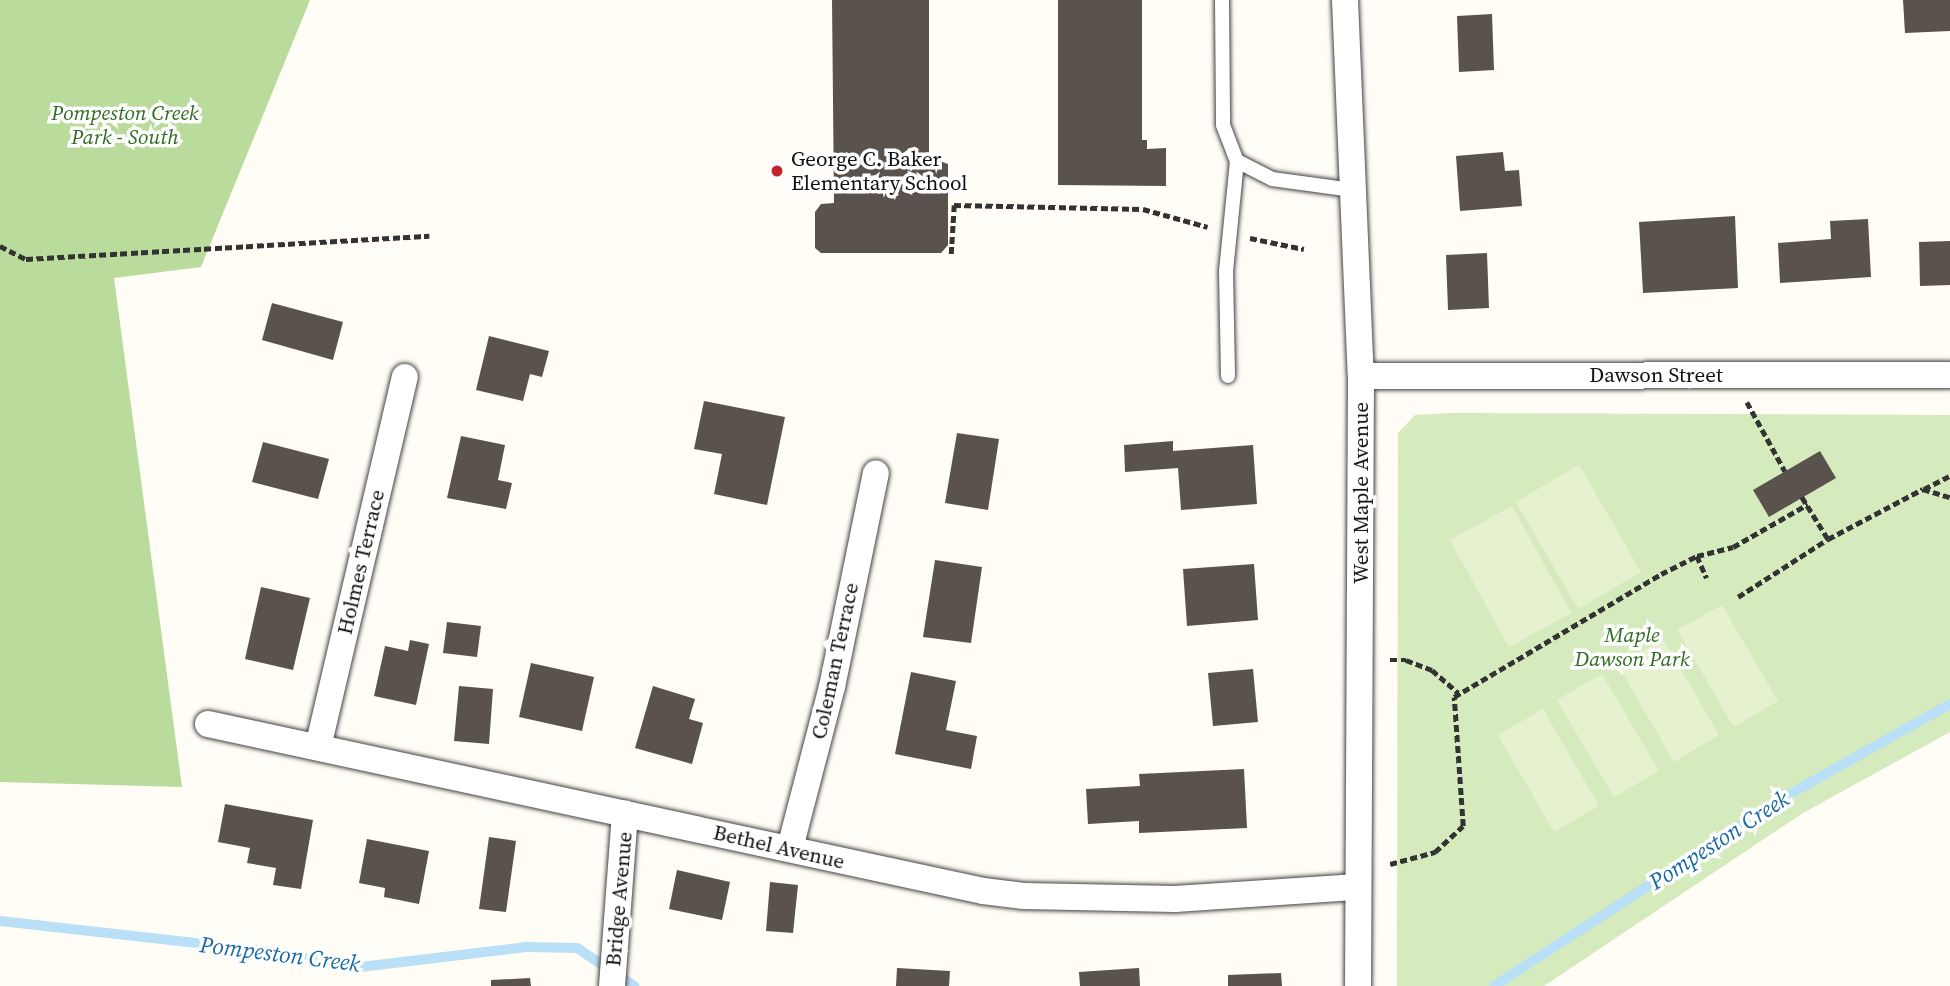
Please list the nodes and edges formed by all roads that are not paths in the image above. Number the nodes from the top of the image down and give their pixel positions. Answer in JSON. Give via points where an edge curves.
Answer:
{"nodes":[{"id":1,"x":1222,"y":0,"type":"edge"},
{"id":2,"x":1345,"y":0,"type":"edge"},
{"id":3,"x":1237,"y":161,"type":"junction"},
{"id":4,"x":1352,"y":190,"type":"junction"},
{"id":5,"x":1950,"y":375,"type":"edge"},
{"id":6,"x":1228,"y":376,"type":"dead end"},
{"id":7,"x":1361,"y":376,"type":"junction"},
{"id":8,"x":405,"y":377,"type":"dead end"},
{"id":9,"x":876,"y":473,"type":"dead end"},
{"id":10,"x":208,"y":724,"type":"dead end"},
{"id":11,"x":318,"y":747,"type":"junction"},
{"id":12,"x":625,"y":813,"type":"junction"},
{"id":13,"x":790,"y":848,"type":"junction"},
{"id":14,"x":1358,"y":887,"type":"junction"},
{"id":15,"x":612,"y":986,"type":"edge"},
{"id":16,"x":1358,"y":986,"type":"edge"}],
"edges":[{"from":1,"to":3,"type":"lane","via":[[1223,125]]},
{"from":2,"to":4,"type":"street","name":"West Maple Avenue"},
{"from":3,"to":4,"type":"lane","via":[[1272,179]]},
{"from":3,"to":6,"type":"lane","via":[[1226,271]]},
{"from":4,"to":7,"type":"street","name":"West Maple Avenue"},
{"from":5,"to":7,"type":"street","name":"Dawson Street"},
{"from":7,"to":14,"type":"street","name":"West Maple Avenue"},
{"from":8,"to":11,"type":"street","name":"Holmes Terrace"},
{"from":9,"to":13,"type":"street","name":"Coleman Terrace","via":[[832,687]]},
{"from":10,"to":11,"type":"street","name":"Bethel Avenue"},
{"from":11,"to":12,"type":"street","name":"Bethel Avenue"},
{"from":12,"to":13,"type":"street","name":"Bethel Avenue"},
{"from":12,"to":15,"type":"street","name":"Bridge Avenue"},
{"from":13,"to":14,"type":"street","name":"Bethel Avenue","via":[[932,882],[1024,896],[1175,899]]},
{"from":14,"to":16,"type":"street","name":"West Maple Avenue"}]}
